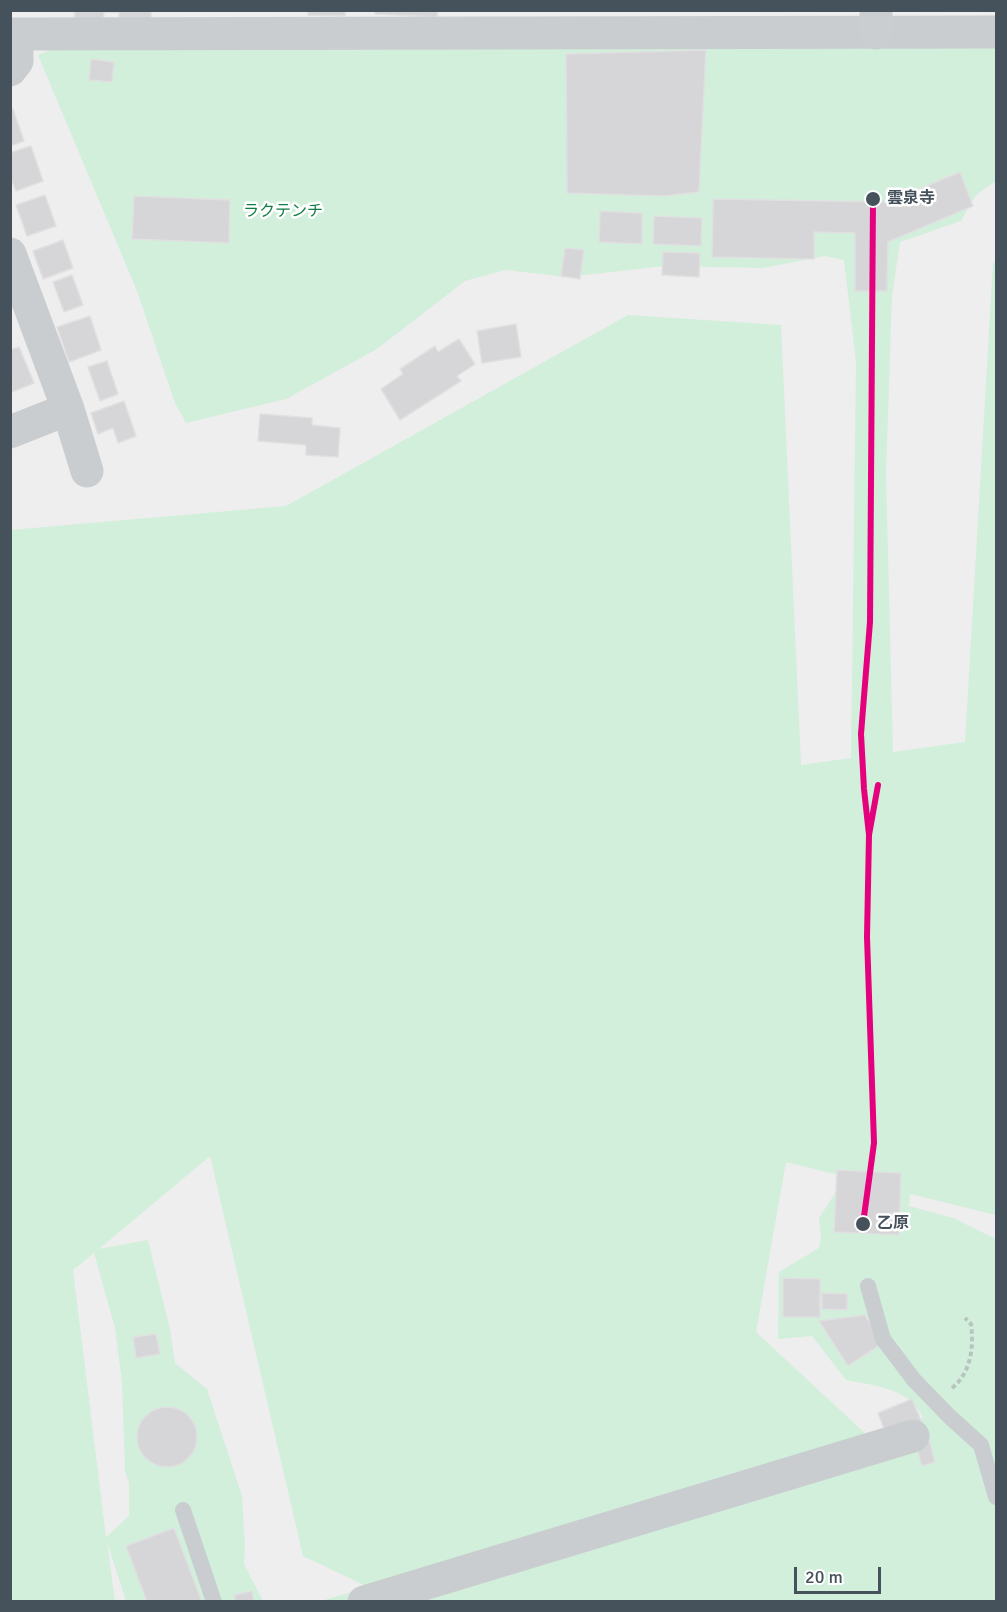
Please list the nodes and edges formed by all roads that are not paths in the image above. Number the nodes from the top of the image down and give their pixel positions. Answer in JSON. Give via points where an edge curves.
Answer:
{"nodes":[{"id":1,"x":566,"y":22,"type":"edge"},
{"id":2,"x":876,"y":22,"type":"edge"},
{"id":3,"x":996,"y":32,"type":"edge"},
{"id":4,"x":14,"y":34,"type":"edge"},
{"id":5,"x":10,"y":70,"type":"edge"},
{"id":6,"x":10,"y":254,"type":"edge"},
{"id":7,"x":68,"y":409,"type":"junction"},
{"id":8,"x":10,"y":432,"type":"edge"},
{"id":9,"x":87,"y":471,"type":"dead end"},
{"id":10,"x":868,"y":1286,"type":"dead end"},
{"id":11,"x":913,"y":1436,"type":"dead end"},
{"id":12,"x":996,"y":1497,"type":"edge"},
{"id":13,"x":183,"y":1510,"type":"dead end"},
{"id":14,"x":213,"y":1602,"type":"edge"},
{"id":15,"x":364,"y":1602,"type":"edge"}],
"edges":[{"from":1,"to":2,"type":"street"},
{"from":1,"to":4,"type":"street"},
{"from":2,"to":3,"type":"street"},
{"from":4,"to":5,"type":"street","via":[[17,61]]},
{"from":6,"to":7,"type":"street"},
{"from":7,"to":8,"type":"street"},
{"from":7,"to":9,"type":"street"},
{"from":10,"to":12,"type":"lane","via":[[884,1339],[914,1380],[981,1445]]},
{"from":11,"to":15,"type":"street"},
{"from":13,"to":14,"type":"lane"}]}
